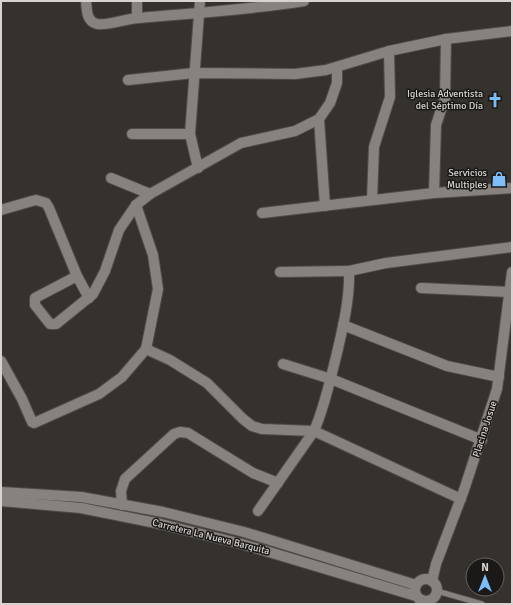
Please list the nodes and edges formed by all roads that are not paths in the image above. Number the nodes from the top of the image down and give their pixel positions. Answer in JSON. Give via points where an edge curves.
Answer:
{"nodes":[{"id":1,"x":86,"y":1,"type":"edge"},
{"id":2,"x":137,"y":1,"type":"edge"},
{"id":3,"x":200,"y":1,"type":"edge"},
{"id":4,"x":304,"y":1,"type":"edge"},
{"id":5,"x":265,"y":4,"type":"edge"},
{"id":6,"x":199,"y":13,"type":"junction"},
{"id":7,"x":137,"y":18,"type":"junction"},
{"id":8,"x":512,"y":31,"type":"edge"},
{"id":9,"x":446,"y":39,"type":"junction"},
{"id":10,"x":389,"y":51,"type":"junction"},
{"id":11,"x":337,"y":67,"type":"junction"},
{"id":12,"x":194,"y":72,"type":"junction"},
{"id":13,"x":128,"y":80,"type":"dead end"},
{"id":14,"x":319,"y":119,"type":"junction"},
{"id":15,"x":132,"y":134,"type":"dead end"},
{"id":16,"x":190,"y":134,"type":"junction"},
{"id":17,"x":198,"y":168,"type":"junction"},
{"id":18,"x":111,"y":178,"type":"dead end"},
{"id":19,"x":512,"y":188,"type":"edge"},
{"id":20,"x":434,"y":193,"type":"junction"},
{"id":21,"x":150,"y":194,"type":"junction"},
{"id":22,"x":372,"y":200,"type":"junction"},
{"id":23,"x":136,"y":205,"type":"junction"},
{"id":24,"x":325,"y":206,"type":"junction"},
{"id":25,"x":1,"y":210,"type":"edge"},
{"id":26,"x":262,"y":213,"type":"dead end"},
{"id":27,"x":512,"y":247,"type":"edge"},
{"id":28,"x":349,"y":271,"type":"junction"},
{"id":29,"x":280,"y":272,"type":"dead end"},
{"id":30,"x":512,"y":272,"type":"edge"},
{"id":31,"x":77,"y":276,"type":"junction"},
{"id":32,"x":421,"y":288,"type":"dead end"},
{"id":33,"x":509,"y":292,"type":"junction"},
{"id":34,"x":89,"y":298,"type":"junction"},
{"id":35,"x":343,"y":325,"type":"junction"},
{"id":36,"x":146,"y":349,"type":"junction"},
{"id":37,"x":1,"y":361,"type":"edge"},
{"id":38,"x":283,"y":364,"type":"dead end"},
{"id":39,"x":499,"y":377,"type":"junction"},
{"id":40,"x":331,"y":379,"type":"junction"},
{"id":41,"x":314,"y":431,"type":"junction"},
{"id":42,"x":482,"y":440,"type":"junction"},
{"id":43,"x":278,"y":483,"type":"junction"},
{"id":44,"x":1,"y":492,"type":"edge"},
{"id":45,"x":461,"y":499,"type":"junction"},
{"id":46,"x":1,"y":501,"type":"edge"},
{"id":47,"x":122,"y":505,"type":"junction"},
{"id":48,"x":258,"y":512,"type":"dead end"},
{"id":49,"x":432,"y":580,"type":"junction"},
{"id":50,"x":416,"y":585,"type":"junction"},
{"id":51,"x":437,"y":590,"type":"junction"},
{"id":52,"x":419,"y":600,"type":"edge"},
{"id":53,"x":482,"y":604,"type":"edge"}],
"edges":[{"from":1,"to":7,"type":"street","via":[[87,14],[92,22],[99,24]]},
{"from":2,"to":7,"type":"street"},
{"from":3,"to":6,"type":"street"},
{"from":4,"to":5,"type":"street"},
{"from":5,"to":6,"type":"street"},
{"from":6,"to":7,"type":"street"},
{"from":6,"to":12,"type":"street"},
{"from":8,"to":9,"type":"street"},
{"from":9,"to":10,"type":"street"},
{"from":9,"to":20,"type":"street","via":[[445,98],[436,125]]},
{"from":10,"to":11,"type":"street"},
{"from":10,"to":22,"type":"street","via":[[390,97],[374,147]]},
{"from":11,"to":12,"type":"street","via":[[295,74]]},
{"from":11,"to":14,"type":"street","via":[[337,83],[330,103]]},
{"from":12,"to":13,"type":"street"},
{"from":12,"to":16,"type":"street"},
{"from":14,"to":17,"type":"street","via":[[295,131],[241,144]]},
{"from":14,"to":24,"type":"street"},
{"from":15,"to":16,"type":"street"},
{"from":16,"to":17,"type":"street"},
{"from":17,"to":21,"type":"street"},
{"from":18,"to":21,"type":"street"},
{"from":19,"to":20,"type":"street"},
{"from":20,"to":22,"type":"street"},
{"from":21,"to":23,"type":"street"},
{"from":22,"to":24,"type":"street"},
{"from":23,"to":34,"type":"street","via":[[119,230],[105,271]]},
{"from":23,"to":36,"type":"street","via":[[153,255],[158,289]]},
{"from":24,"to":26,"type":"street"},
{"from":25,"to":31,"type":"street","via":[[36,200],[46,203]]},
{"from":27,"to":28,"type":"street","via":[[386,263]]},
{"from":28,"to":29,"type":"street"},
{"from":28,"to":35,"type":"street"},
{"from":30,"to":33,"type":"street","name":"Placina Josue"},
{"from":31,"to":34,"type":"street"},
{"from":31,"to":34,"type":"street","via":[[35,298],[35,305],[53,325]]},
{"from":32,"to":33,"type":"street"},
{"from":33,"to":39,"type":"street","name":"Placina Josue"},
{"from":35,"to":39,"type":"street","via":[[447,366]]},
{"from":35,"to":40,"type":"street"},
{"from":36,"to":37,"type":"street","via":[[122,377],[99,394],[34,423]]},
{"from":36,"to":41,"type":"street","via":[[170,360],[207,383],[252,426],[262,429]]},
{"from":38,"to":40,"type":"street"},
{"from":39,"to":42,"type":"street","name":"Placina Josue","via":[[498,389]]},
{"from":40,"to":41,"type":"street"},
{"from":40,"to":42,"type":"street"},
{"from":41,"to":43,"type":"street"},
{"from":41,"to":45,"type":"street"},
{"from":42,"to":45,"type":"street","name":"Placina Josue"},
{"from":43,"to":47,"type":"street","via":[[253,473],[188,433],[180,432],[174,434],[125,478],[121,491]]},
{"from":43,"to":48,"type":"street"},
{"from":44,"to":47,"type":"street","name":"Carretera La Nueva Barquita","via":[[81,497]]},
{"from":45,"to":49,"type":"street","name":"Placina Josue"},
{"from":46,"to":52,"type":"street","name":"Carretera La Nueva Barquita","via":[[81,508],[161,524],[242,544]]},
{"from":47,"to":50,"type":"street","name":"Carretera La Nueva Barquita","via":[[163,512],[244,532]]},
{"from":49,"to":50,"type":"street","via":[[425,579]]},
{"from":49,"to":51,"type":"street"},
{"from":50,"to":52,"type":"street","via":[[415,592]]},
{"from":51,"to":52,"type":"street","via":[[432,599]]},
{"from":51,"to":53,"type":"lane"}]}
